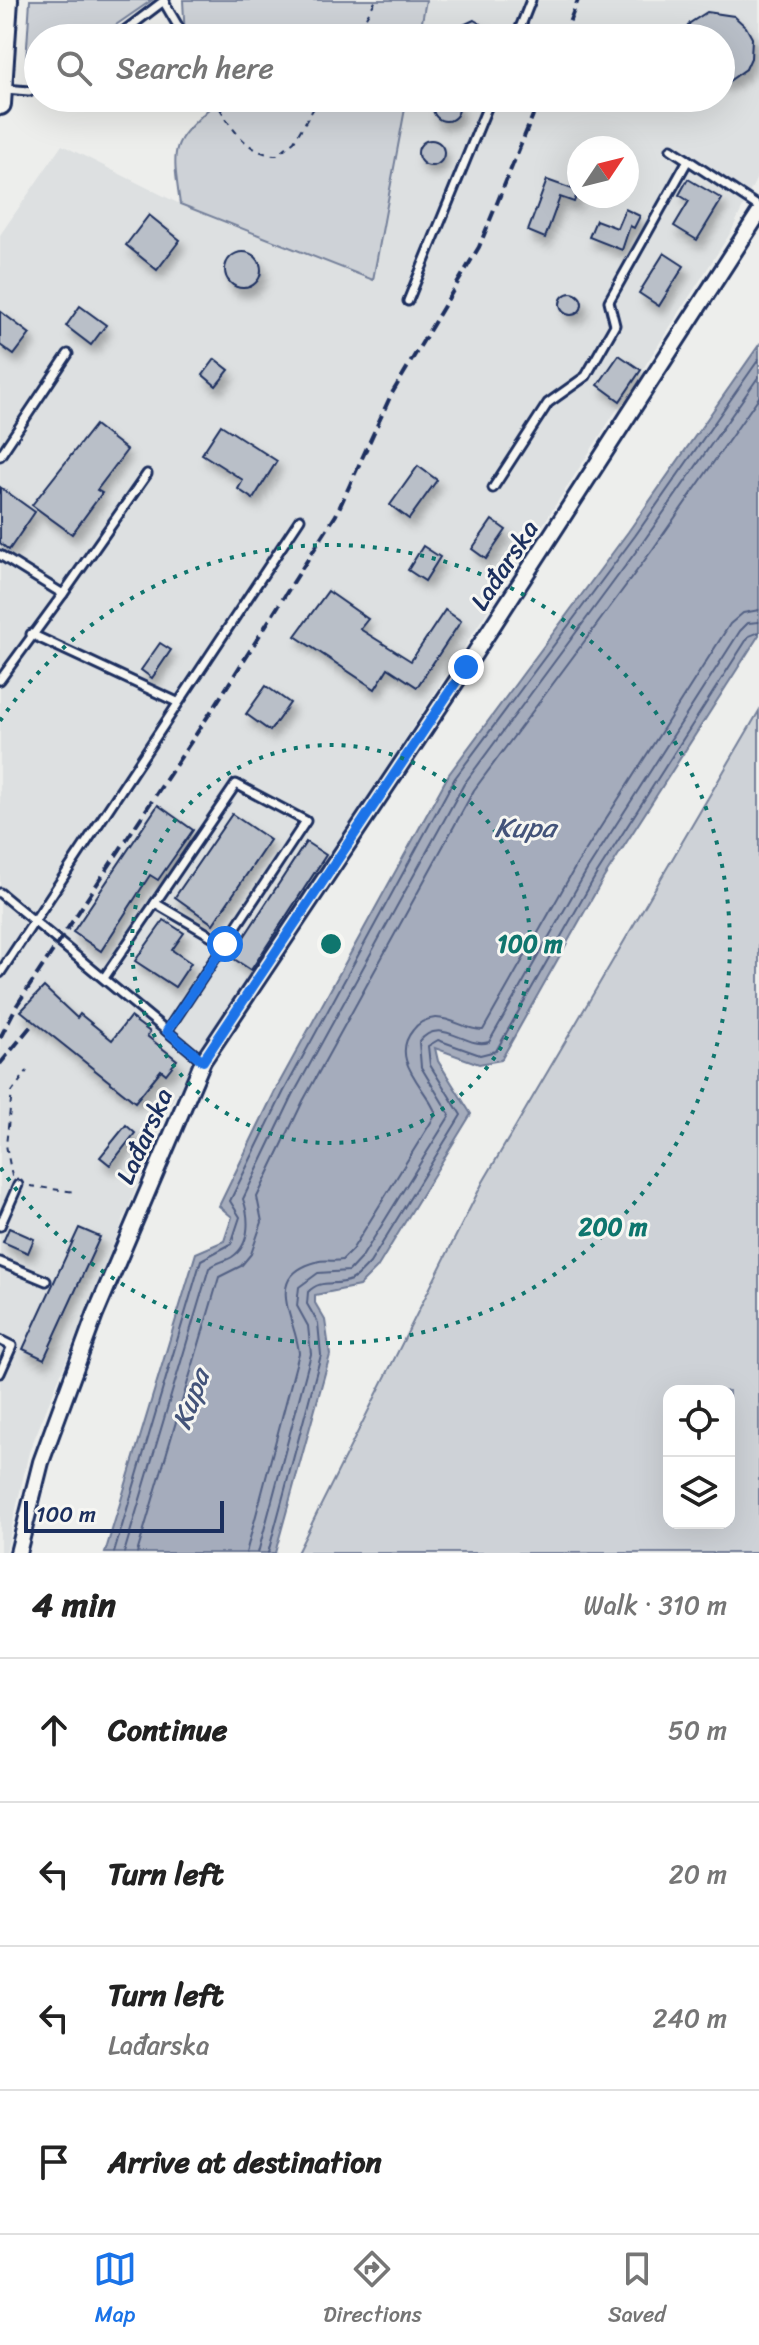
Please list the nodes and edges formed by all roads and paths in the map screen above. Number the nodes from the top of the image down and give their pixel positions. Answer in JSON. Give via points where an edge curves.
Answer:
{"nodes":[{"id":1,"x":7,"y":0,"type":"edge"},
{"id":2,"x":376,"y":0,"type":"edge"},
{"id":3,"x":531,"y":0,"type":"edge"},
{"id":4,"x":164,"y":1,"type":"edge"},
{"id":5,"x":134,"y":24,"type":"edge"},
{"id":6,"x":177,"y":24,"type":"edge"},
{"id":7,"x":362,"y":24,"type":"edge"},
{"id":8,"x":522,"y":24,"type":"edge"},
{"id":9,"x":24,"y":92,"type":"edge"},
{"id":10,"x":1,"y":96,"type":"edge"},
{"id":11,"x":224,"y":112,"type":"edge"},
{"id":12,"x":312,"y":112,"type":"edge"},
{"id":13,"x":485,"y":112,"type":"edge"},
{"id":14,"x":671,"y":149,"type":"dead end"},
{"id":15,"x":688,"y":160,"type":"junction"},
{"id":16,"x":759,"y":207,"type":"edge"},
{"id":17,"x":759,"y":213,"type":"edge"},
{"id":18,"x":408,"y":301,"type":"dead end"},
{"id":19,"x":68,"y":354,"type":"dead end"},
{"id":20,"x":0,"y":456,"type":"edge"},
{"id":21,"x":147,"y":474,"type":"dead end"},
{"id":22,"x":493,"y":488,"type":"dead end"},
{"id":23,"x":300,"y":519,"type":"dead end"},
{"id":24,"x":0,"y":555,"type":"edge"},
{"id":25,"x":63,"y":594,"type":"junction"},
{"id":26,"x":31,"y":634,"type":"junction"},
{"id":27,"x":0,"y":680,"type":"edge"},
{"id":28,"x":177,"y":702,"type":"junction"},
{"id":29,"x":0,"y":893,"type":"edge"},
{"id":30,"x":155,"y":903,"type":"junction"},
{"id":31,"x":35,"y":920,"type":"junction"},
{"id":32,"x":225,"y":944,"type":"junction"},
{"id":33,"x":0,"y":973,"type":"edge"},
{"id":34,"x":104,"y":978,"type":"junction"},
{"id":35,"x":167,"y":1031,"type":"junction"},
{"id":36,"x":203,"y":1061,"type":"junction"},
{"id":37,"x":27,"y":1071,"type":"dead end"},
{"id":38,"x":18,"y":1185,"type":"junction"},
{"id":39,"x":75,"y":1192,"type":"dead end"},
{"id":40,"x":0,"y":1226,"type":"edge"},
{"id":41,"x":0,"y":1262,"type":"edge"},
{"id":42,"x":46,"y":1281,"type":"dead end"},
{"id":43,"x":0,"y":1340,"type":"edge"},
{"id":44,"x":0,"y":1373,"type":"edge"},
{"id":45,"x":18,"y":1553,"type":"edge"}],
"edges":[{"from":1,"to":10,"type":"main road"},
{"from":2,"to":7,"type":"path"},
{"from":3,"to":8,"type":"lane"},
{"from":4,"to":5,"type":"lane"},
{"from":4,"to":6,"type":"lane"},
{"from":9,"to":10,"type":"lane"},
{"from":11,"to":12,"type":"path","via":[[244,141],[268,155],[277,155],[294,141]]},
{"from":13,"to":18,"type":"lane"},
{"from":14,"to":15,"type":"lane"},
{"from":15,"to":16,"type":"lane"},
{"from":15,"to":22,"type":"lane","via":[[609,301],[615,325],[586,376],[548,403]]},
{"from":17,"to":36,"type":"street","name":"Lađarska"},
{"from":19,"to":20,"type":"lane"},
{"from":21,"to":25,"type":"lane"},
{"from":23,"to":28,"type":"lane"},
{"from":24,"to":25,"type":"lane"},
{"from":25,"to":26,"type":"lane"},
{"from":26,"to":27,"type":"lane"},
{"from":26,"to":28,"type":"lane"},
{"from":28,"to":31,"type":"lane"},
{"from":29,"to":31,"type":"lane"},
{"from":30,"to":32,"type":"lane"},
{"from":30,"to":32,"type":"lane","via":[[236,784],[306,821]]},
{"from":30,"to":34,"type":"lane"},
{"from":31,"to":33,"type":"lane"},
{"from":31,"to":34,"type":"lane"},
{"from":32,"to":35,"type":"lane"},
{"from":34,"to":35,"type":"lane"},
{"from":35,"to":36,"type":"lane"},
{"from":36,"to":45,"type":"street","name":"Lađarska","via":[[95,1315],[41,1462]]},
{"from":37,"to":38,"type":"path","via":[[12,1092],[6,1145]]},
{"from":38,"to":39,"type":"path"},
{"from":38,"to":40,"type":"lane"},
{"from":41,"to":42,"type":"lane"},
{"from":43,"to":44,"type":"lane","via":[[12,1346]]}]}
